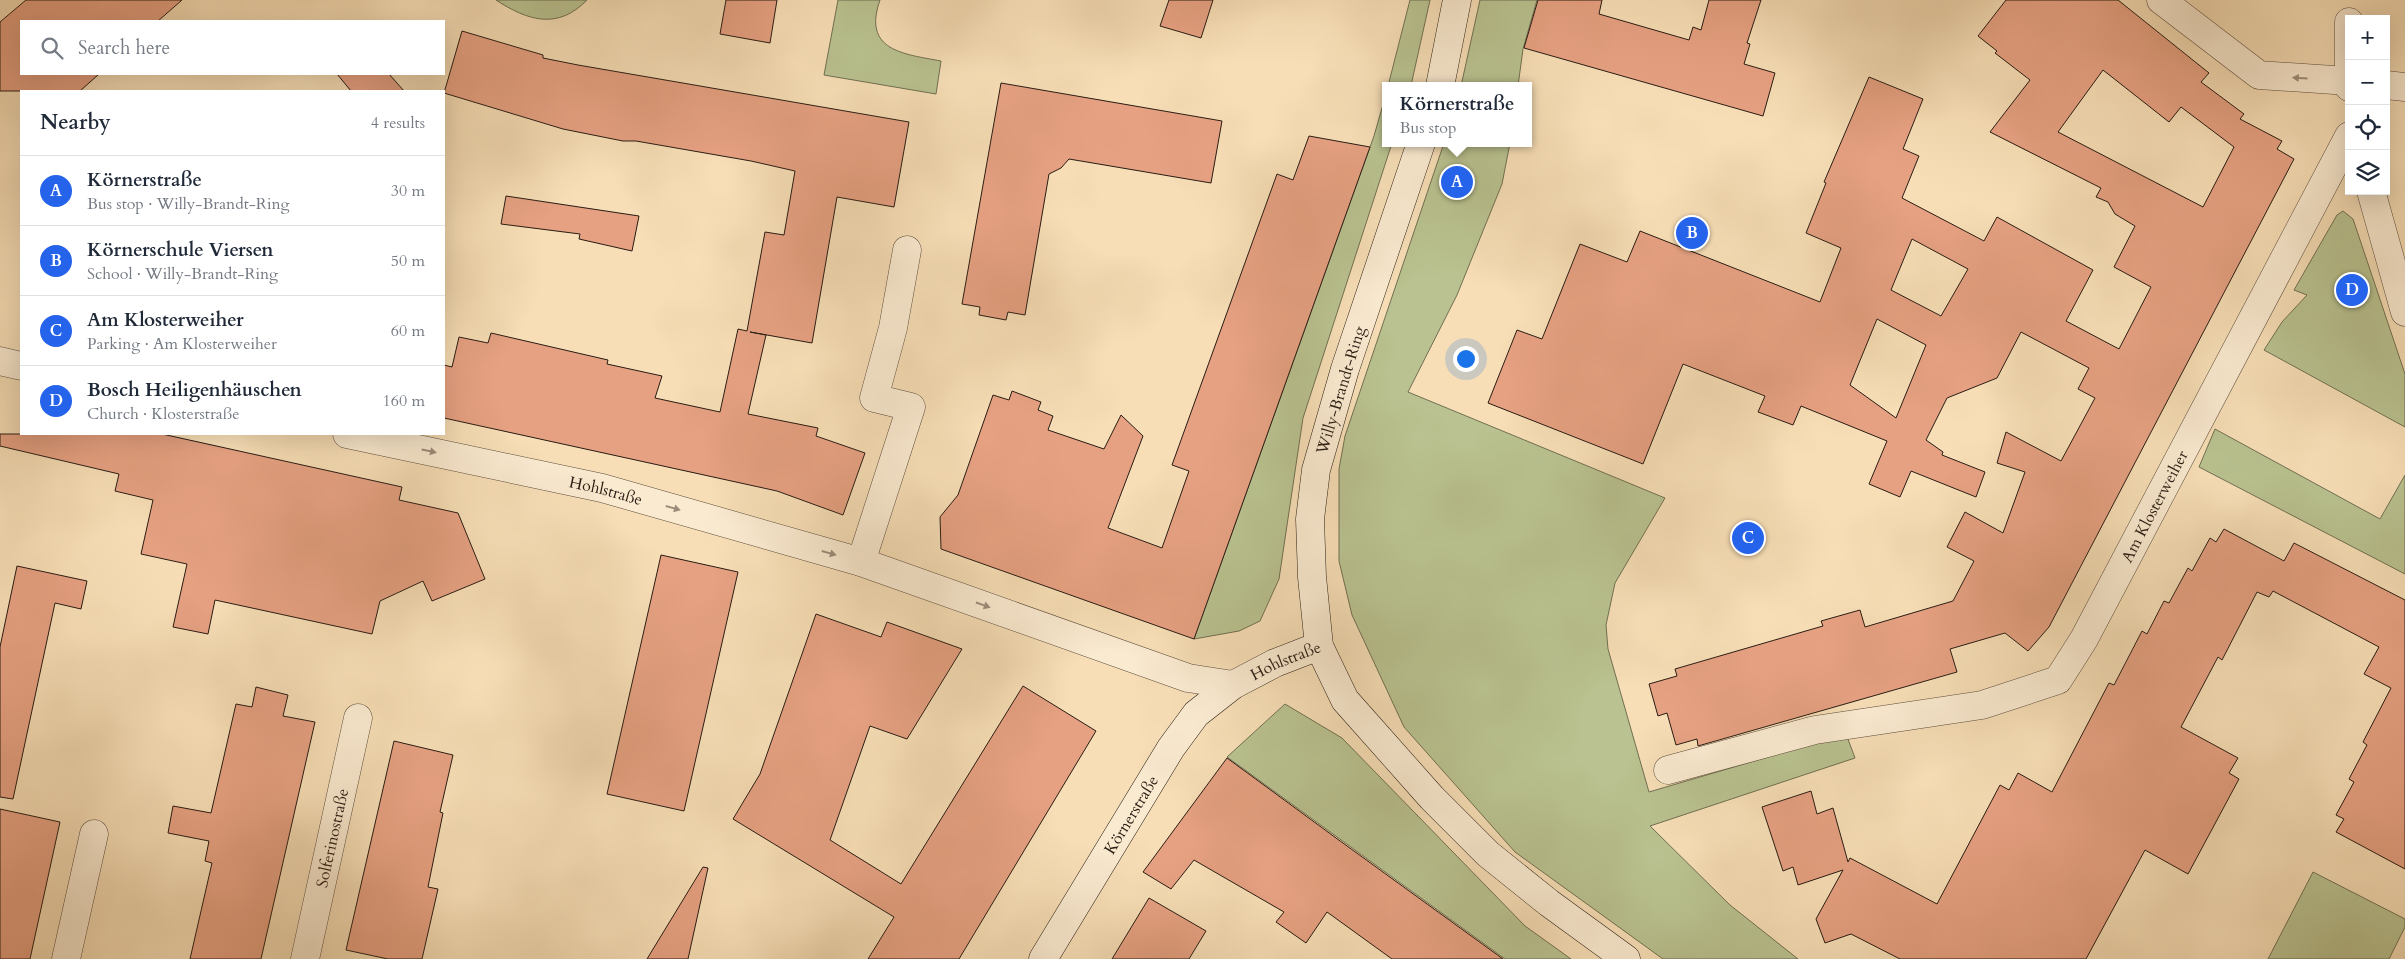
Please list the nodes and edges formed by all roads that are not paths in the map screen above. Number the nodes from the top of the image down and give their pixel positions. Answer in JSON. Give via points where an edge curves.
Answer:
{"nodes":[{"id":1,"x":1457,"y":0,"type":"edge"},
{"id":2,"x":2161,"y":0,"type":"edge"},
{"id":3,"x":2349,"y":0,"type":"edge"},
{"id":4,"x":2349,"y":15,"type":"edge"},
{"id":5,"x":2345,"y":81,"type":"edge"},
{"id":6,"x":1441,"y":82,"type":"edge"},
{"id":7,"x":2390,"y":85,"type":"edge"},
{"id":8,"x":2405,"y":87,"type":"edge"},
{"id":9,"x":2345,"y":144,"type":"edge"},
{"id":10,"x":1420,"y":147,"type":"edge"},
{"id":11,"x":2372,"y":195,"type":"edge"},
{"id":12,"x":907,"y":250,"type":"dead end"},
{"id":13,"x":2405,"y":312,"type":"edge"},
{"id":14,"x":0,"y":361,"type":"edge"},
{"id":15,"x":20,"y":366,"type":"edge"},
{"id":16,"x":352,"y":435,"type":"edge"},
{"id":17,"x":861,"y":562,"type":"junction"},
{"id":18,"x":1319,"y":646,"type":"junction"},
{"id":19,"x":1233,"y":684,"type":"junction"},
{"id":20,"x":358,"y":718,"type":"dead end"},
{"id":21,"x":1668,"y":770,"type":"dead end"},
{"id":22,"x":94,"y":834,"type":"dead end"},
{"id":23,"x":66,"y":959,"type":"edge"},
{"id":24,"x":305,"y":959,"type":"edge"},
{"id":25,"x":1043,"y":959,"type":"edge"},
{"id":26,"x":1626,"y":959,"type":"edge"}],
"edges":[{"from":1,"to":6,"type":"street"},
{"from":5,"to":2,"type":"street","one_way":true,"via":[[2259,75]]},
{"from":3,"to":4,"type":"street"},
{"from":7,"to":8,"type":"street"},
{"from":9,"to":21,"type":"street","name":"Am Klosterweiher","via":[[2084,639],[2058,680],[1982,704],[1815,730]]},
{"from":10,"to":18,"type":"street","name":"Willy-Brandt-Ring","via":[[1345,369],[1316,470],[1310,520]]},
{"from":11,"to":13,"type":"street"},
{"from":12,"to":17,"type":"street","via":[[893,328],[874,398],[911,407]]},
{"from":14,"to":15,"type":"street"},
{"from":16,"to":17,"type":"street","name":"Hohlstraße","one_way":true,"via":[[602,488]]},
{"from":17,"to":19,"type":"street","name":"Hohlstraße","one_way":true,"via":[[1188,678]]},
{"from":18,"to":19,"type":"street","name":"Hohlstraße"},
{"from":18,"to":26,"type":"street","name":"Hohlstraße","via":[[1345,700],[1432,798],[1488,854]]},
{"from":19,"to":25,"type":"street","name":"Körnerstraße","via":[[1196,714],[1171,748]]},
{"from":20,"to":24,"type":"street","name":"Solferinostraße"},
{"from":22,"to":23,"type":"street"}]}
